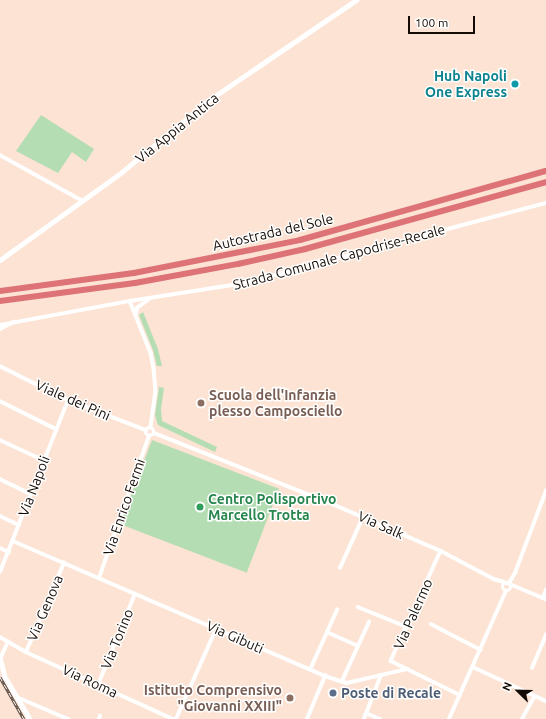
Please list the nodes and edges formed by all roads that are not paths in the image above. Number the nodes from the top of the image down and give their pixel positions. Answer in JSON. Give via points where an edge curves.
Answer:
{"nodes":[{"id":1,"x":356,"y":0,"type":"edge"},
{"id":2,"x":0,"y":155,"type":"edge"},
{"id":3,"x":546,"y":171,"type":"edge"},
{"id":4,"x":546,"y":182,"type":"edge"},
{"id":5,"x":83,"y":201,"type":"junction"},
{"id":6,"x":546,"y":203,"type":"edge"},
{"id":7,"x":0,"y":260,"type":"edge"},
{"id":8,"x":0,"y":291,"type":"edge"},
{"id":9,"x":151,"y":298,"type":"junction"},
{"id":10,"x":0,"y":301,"type":"edge"},
{"id":11,"x":130,"y":301,"type":"junction"},
{"id":12,"x":136,"y":315,"type":"junction"},
{"id":13,"x":16,"y":321,"type":"junction"},
{"id":14,"x":0,"y":325,"type":"edge"},
{"id":15,"x":0,"y":329,"type":"edge"},
{"id":16,"x":0,"y":366,"type":"edge"},
{"id":17,"x":68,"y":400,"type":"junction"},
{"id":18,"x":0,"y":401,"type":"edge"},
{"id":19,"x":151,"y":428,"type":"junction"},
{"id":20,"x":56,"y":429,"type":"junction"},
{"id":21,"x":146,"y":430,"type":"junction"},
{"id":22,"x":154,"y":433,"type":"junction"},
{"id":23,"x":149,"y":436,"type":"junction"},
{"id":24,"x":0,"y":440,"type":"edge"},
{"id":25,"x":43,"y":460,"type":"junction"},
{"id":26,"x":0,"y":479,"type":"edge"},
{"id":27,"x":546,"y":491,"type":"edge"},
{"id":28,"x":31,"y":494,"type":"junction"},
{"id":29,"x":0,"y":516,"type":"edge"},
{"id":30,"x":363,"y":517,"type":"junction"},
{"id":31,"x":19,"y":525,"type":"junction"},
{"id":32,"x":13,"y":541,"type":"junction"},
{"id":33,"x":0,"y":548,"type":"edge"},
{"id":34,"x":441,"y":551,"type":"junction"},
{"id":35,"x":9,"y":552,"type":"junction"},
{"id":36,"x":64,"y":563,"type":"junction"},
{"id":37,"x":340,"y":568,"type":"dead end"},
{"id":38,"x":0,"y":572,"type":"edge"},
{"id":39,"x":99,"y":578,"type":"junction"},
{"id":40,"x":494,"y":579,"type":"junction"},
{"id":41,"x":509,"y":583,"type":"junction"},
{"id":42,"x":521,"y":589,"type":"junction"},
{"id":43,"x":506,"y":590,"type":"junction"},
{"id":44,"x":546,"y":590,"type":"edge"},
{"id":45,"x":135,"y":594,"type":"junction"},
{"id":46,"x":544,"y":599,"type":"edge"},
{"id":47,"x":358,"y":607,"type":"dead end"},
{"id":48,"x":337,"y":610,"type":"dead end"},
{"id":49,"x":369,"y":622,"type":"dead end"},
{"id":50,"x":431,"y":624,"type":"dead end"},
{"id":51,"x":407,"y":627,"type":"junction"},
{"id":52,"x":216,"y":629,"type":"junction"},
{"id":53,"x":327,"y":632,"type":"junction"},
{"id":54,"x":546,"y":635,"type":"edge"},
{"id":55,"x":0,"y":637,"type":"edge"},
{"id":56,"x":8,"y":642,"type":"junction"},
{"id":57,"x":358,"y":646,"type":"junction"},
{"id":58,"x":481,"y":650,"type":"junction"},
{"id":59,"x":26,"y":652,"type":"junction"},
{"id":60,"x":0,"y":658,"type":"edge"},
{"id":61,"x":473,"y":667,"type":"junction"},
{"id":62,"x":407,"y":668,"type":"junction"},
{"id":63,"x":532,"y":668,"type":"dead end"},
{"id":64,"x":310,"y":670,"type":"junction"},
{"id":65,"x":381,"y":675,"type":"junction"},
{"id":66,"x":325,"y":676,"type":"junction"},
{"id":67,"x":342,"y":682,"type":"junction"},
{"id":68,"x":98,"y":685,"type":"junction"},
{"id":69,"x":460,"y":695,"type":"junction"},
{"id":70,"x":535,"y":696,"type":"junction"},
{"id":71,"x":17,"y":697,"type":"junction"},
{"id":72,"x":546,"y":701,"type":"edge"},
{"id":73,"x":366,"y":713,"type":"junction"},
{"id":74,"x":30,"y":719,"type":"edge"},
{"id":75,"x":68,"y":719,"type":"edge"},
{"id":76,"x":172,"y":719,"type":"edge"},
{"id":77,"x":176,"y":719,"type":"edge"},
{"id":78,"x":307,"y":719,"type":"edge"},
{"id":79,"x":364,"y":719,"type":"edge"},
{"id":80,"x":380,"y":719,"type":"edge"},
{"id":81,"x":449,"y":719,"type":"edge"},
{"id":82,"x":522,"y":719,"type":"edge"}],
"edges":[{"from":1,"to":5,"type":"street","name":"Via Appia Antica","via":[[209,100]]},
{"from":2,"to":5,"type":"street"},
{"from":3,"to":8,"type":"highway","name":"Autostrada del Sole","via":[[300,240],[134,273]]},
{"from":4,"to":10,"type":"highway","name":"Autostrada del Sole","via":[[305,249],[238,264],[135,283]]},
{"from":5,"to":7,"type":"street","name":"Via Appia Antica"},
{"from":6,"to":9,"type":"street","name":"Strada Comunale Capodrise-Recale","via":[[245,283]]},
{"from":9,"to":11,"type":"street","name":"Strada Comunale Capodrise-Recale"},
{"from":9,"to":12,"type":"street","via":[[137,308]]},
{"from":11,"to":12,"type":"street"},
{"from":11,"to":13,"type":"street","name":"Strada Comunale Capodrise-Recale"},
{"from":12,"to":19,"type":"street","via":[[151,353],[154,369],[156,391]]},
{"from":13,"to":14,"type":"street"},
{"from":13,"to":15,"type":"street"},
{"from":16,"to":17,"type":"street","name":"Viale dei Pini"},
{"from":17,"to":20,"type":"street","name":"Via Napoli"},
{"from":17,"to":21,"type":"street","name":"Viale dei Pini"},
{"from":18,"to":20,"type":"street"},
{"from":19,"to":21,"type":"street"},
{"from":19,"to":22,"type":"street"},
{"from":20,"to":25,"type":"street","name":"Via Napoli"},
{"from":21,"to":23,"type":"street"},
{"from":22,"to":23,"type":"street"},
{"from":22,"to":30,"type":"street","name":"Via Salk"},
{"from":23,"to":39,"type":"street","name":"Via Enrico Fermi"},
{"from":24,"to":25,"type":"street"},
{"from":25,"to":28,"type":"street","name":"Via Napoli"},
{"from":26,"to":28,"type":"street"},
{"from":27,"to":41,"type":"street"},
{"from":28,"to":31,"type":"street","name":"Via Napoli"},
{"from":29,"to":31,"type":"street"},
{"from":30,"to":34,"type":"street","name":"Via Salk"},
{"from":30,"to":37,"type":"street"},
{"from":31,"to":32,"type":"street","name":"Via Napoli"},
{"from":32,"to":35,"type":"street","name":"Via Napoli"},
{"from":32,"to":36,"type":"street","name":"Via Gibuti"},
{"from":33,"to":35,"type":"street"},
{"from":34,"to":40,"type":"street","name":"Via Salk"},
{"from":34,"to":51,"type":"street","name":"Via Palermo"},
{"from":35,"to":38,"type":"street","name":"Via Napoli"},
{"from":36,"to":39,"type":"street","name":"Via Gibuti"},
{"from":36,"to":59,"type":"street","name":"Via Genova"},
{"from":39,"to":45,"type":"street","name":"Via Gibuti"},
{"from":40,"to":41,"type":"street","name":"Via Salk"},
{"from":40,"to":43,"type":"street","name":"Via Salk"},
{"from":41,"to":42,"type":"street","name":"Via Salk"},
{"from":41,"to":43,"type":"street"},
{"from":41,"to":43,"type":"street","via":[[512,588]]},
{"from":42,"to":43,"type":"street"},
{"from":42,"to":46,"type":"street","name":"Via Salk"},
{"from":43,"to":58,"type":"street"},
{"from":44,"to":46,"type":"street"},
{"from":45,"to":52,"type":"street","name":"Via Gibuti"},
{"from":45,"to":68,"type":"street","name":"Via Torino"},
{"from":47,"to":51,"type":"street"},
{"from":48,"to":53,"type":"street"},
{"from":49,"to":57,"type":"street"},
{"from":50,"to":58,"type":"street"},
{"from":51,"to":62,"type":"street","name":"Via Palermo","via":[[392,661]]},
{"from":52,"to":64,"type":"street","name":"Via Gibuti"},
{"from":52,"to":77,"type":"street"},
{"from":53,"to":57,"type":"street"},
{"from":53,"to":64,"type":"street"},
{"from":54,"to":63,"type":"street"},
{"from":55,"to":56,"type":"street","name":"Via Roma"},
{"from":56,"to":59,"type":"street","name":"Via Roma"},
{"from":56,"to":60,"type":"street"},
{"from":57,"to":67,"type":"street"},
{"from":58,"to":61,"type":"street"},
{"from":59,"to":68,"type":"street","name":"Via Roma"},
{"from":60,"to":71,"type":"street","via":[[6,677]]},
{"from":61,"to":69,"type":"street"},
{"from":61,"to":70,"type":"street"},
{"from":62,"to":65,"type":"street","name":"Via Gibuti"},
{"from":62,"to":69,"type":"street"},
{"from":64,"to":66,"type":"street","name":"Via Gibuti"},
{"from":65,"to":67,"type":"street","name":"Via Gibuti"},
{"from":65,"to":73,"type":"street"},
{"from":66,"to":67,"type":"street","name":"Via Gibuti"},
{"from":66,"to":78,"type":"street"},
{"from":68,"to":76,"type":"street","name":"Via Roma"},
{"from":69,"to":81,"type":"street"},
{"from":70,"to":72,"type":"street"},
{"from":70,"to":82,"type":"street"},
{"from":71,"to":74,"type":"street"},
{"from":71,"to":75,"type":"street"},
{"from":73,"to":79,"type":"street"},
{"from":73,"to":80,"type":"street"}]}
